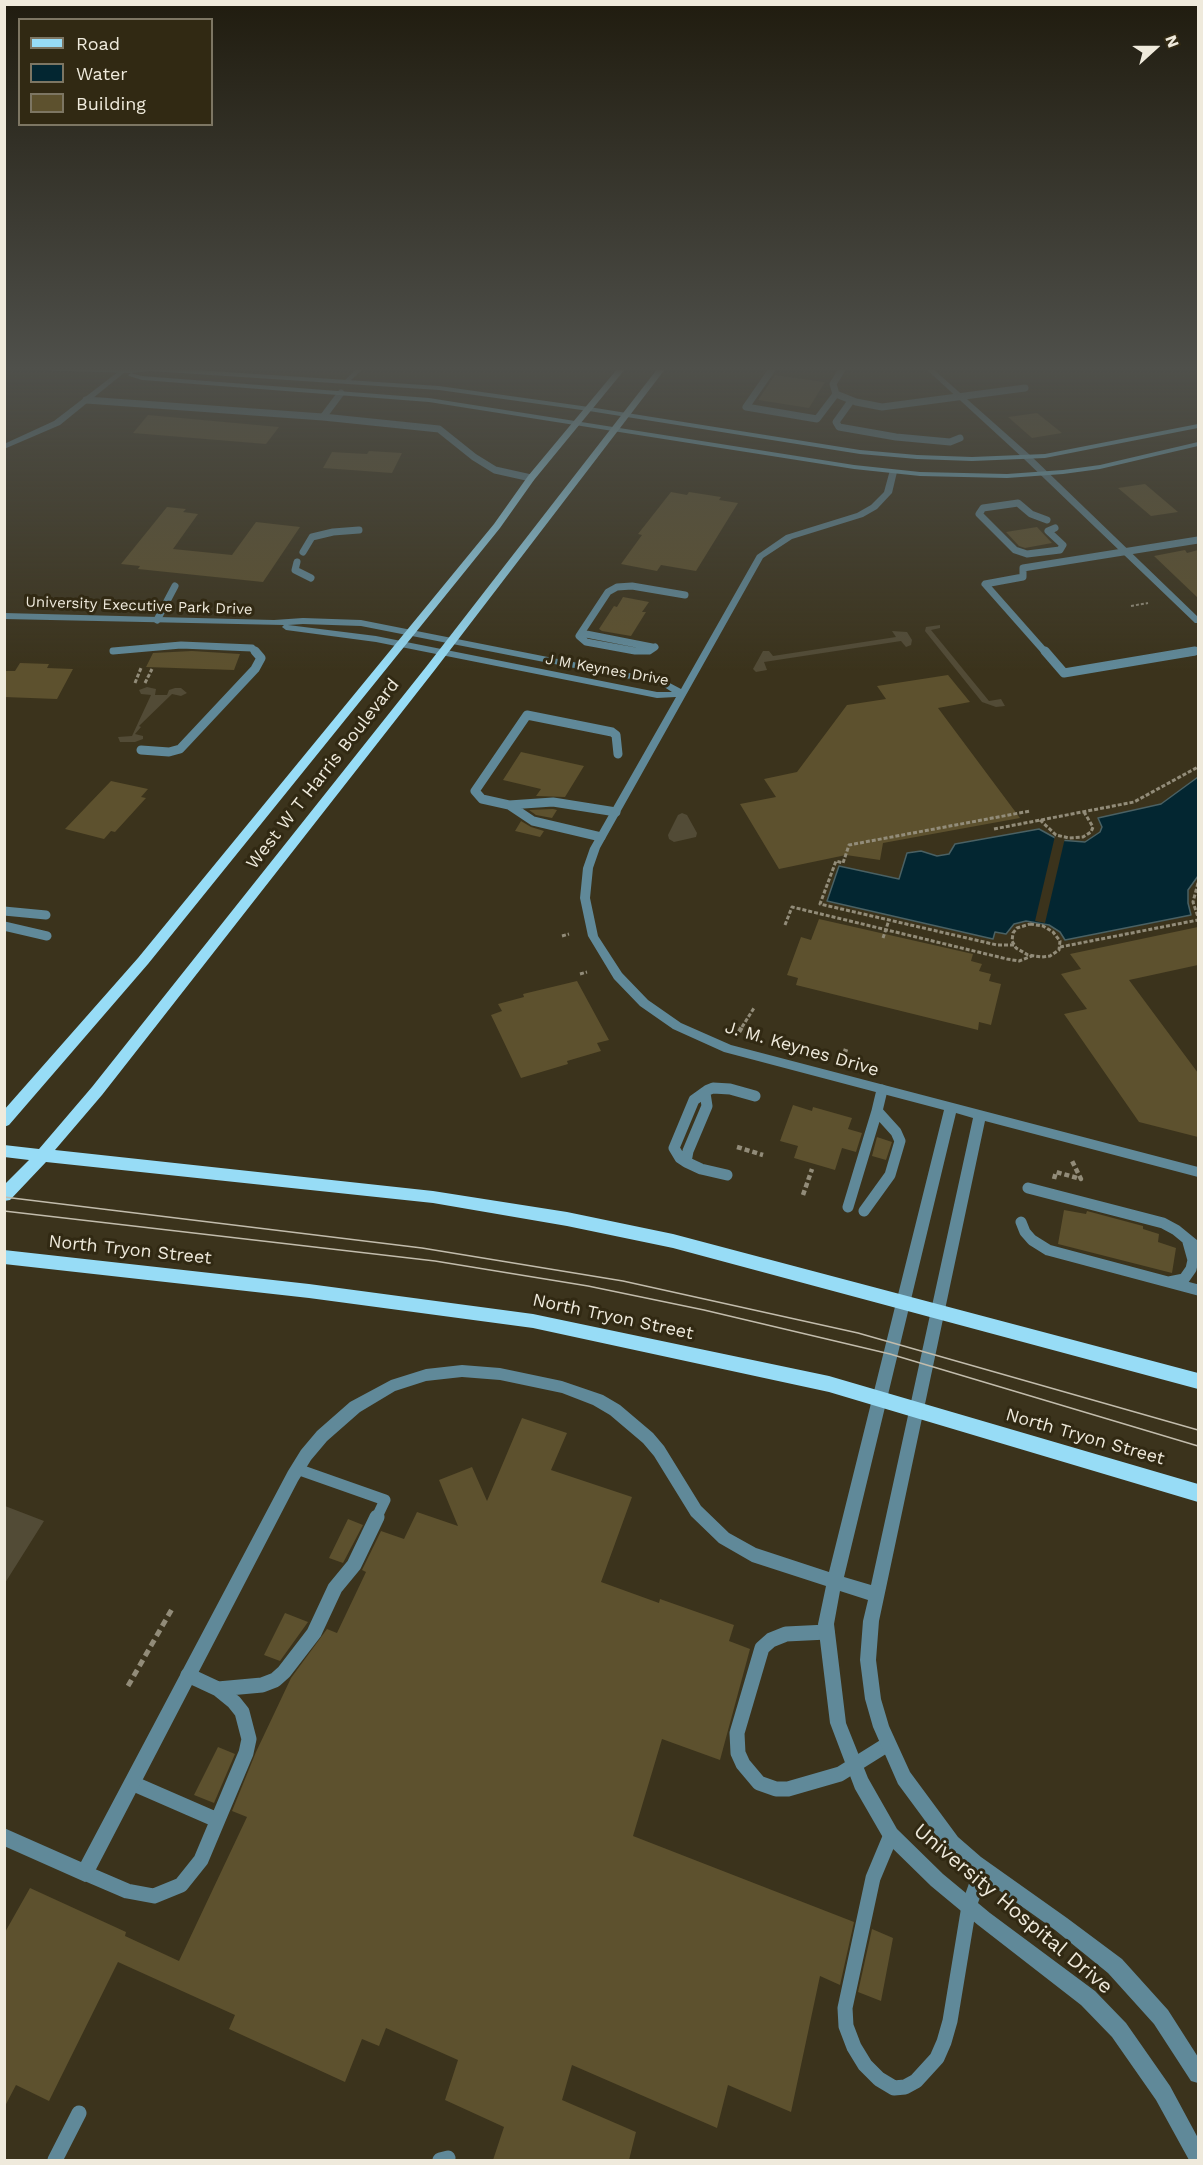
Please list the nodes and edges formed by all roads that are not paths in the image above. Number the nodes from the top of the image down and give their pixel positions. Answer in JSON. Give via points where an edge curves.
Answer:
{"nodes":[{"id":1,"x":493,"y":469,"type":"edge"},
{"id":2,"x":538,"y":469,"type":"edge"},
{"id":3,"x":584,"y":469,"type":"edge"},
{"id":4,"x":874,"y":469,"type":"edge"},
{"id":5,"x":1039,"y":469,"type":"edge"},
{"id":6,"x":1081,"y":469,"type":"edge"},
{"id":7,"x":893,"y":472,"type":"junction"},
{"id":8,"x":1043,"y":473,"type":"junction"},
{"id":9,"x":531,"y":478,"type":"junction"},
{"id":10,"x":1047,"y":520,"type":"dead end"},
{"id":11,"x":1055,"y":528,"type":"dead end"},
{"id":12,"x":359,"y":530,"type":"dead end"},
{"id":13,"x":1198,"y":540,"type":"edge"},
{"id":14,"x":1125,"y":551,"type":"junction"},
{"id":15,"x":303,"y":552,"type":"dead end"},
{"id":16,"x":297,"y":562,"type":"dead end"},
{"id":17,"x":311,"y":578,"type":"dead end"},
{"id":18,"x":175,"y":586,"type":"dead end"},
{"id":19,"x":685,"y":596,"type":"dead end"},
{"id":20,"x":4,"y":616,"type":"edge"},
{"id":21,"x":157,"y":620,"type":"junction"},
{"id":22,"x":1198,"y":621,"type":"edge"},
{"id":23,"x":274,"y":623,"type":"junction"},
{"id":24,"x":411,"y":632,"type":"junction"},
{"id":25,"x":452,"y":640,"type":"junction"},
{"id":26,"x":402,"y":644,"type":"junction"},
{"id":27,"x":655,"y":647,"type":"dead end"},
{"id":28,"x":113,"y":651,"type":"dead end"},
{"id":29,"x":1198,"y":651,"type":"edge"},
{"id":30,"x":442,"y":652,"type":"junction"},
{"id":31,"x":682,"y":694,"type":"junction"},
{"id":32,"x":141,"y":750,"type":"dead end"},
{"id":33,"x":618,"y":754,"type":"dead end"},
{"id":34,"x":509,"y":806,"type":"junction"},
{"id":35,"x":616,"y":812,"type":"junction"},
{"id":36,"x":601,"y":837,"type":"junction"},
{"id":37,"x":4,"y":911,"type":"edge"},
{"id":38,"x":46,"y":915,"type":"dead end"},
{"id":39,"x":4,"y":926,"type":"edge"},
{"id":40,"x":47,"y":936,"type":"dead end"},
{"id":41,"x":882,"y":1090,"type":"junction"},
{"id":42,"x":755,"y":1096,"type":"dead end"},
{"id":43,"x":951,"y":1108,"type":"junction"},
{"id":44,"x":877,"y":1112,"type":"junction"},
{"id":45,"x":980,"y":1116,"type":"junction"},
{"id":46,"x":4,"y":1120,"type":"edge"},
{"id":47,"x":4,"y":1151,"type":"edge"},
{"id":48,"x":42,"y":1156,"type":"junction"},
{"id":49,"x":1198,"y":1172,"type":"edge"},
{"id":50,"x":727,"y":1175,"type":"dead end"},
{"id":51,"x":1028,"y":1188,"type":"dead end"},
{"id":52,"x":4,"y":1195,"type":"edge"},
{"id":53,"x":848,"y":1207,"type":"dead end"},
{"id":54,"x":864,"y":1211,"type":"dead end"},
{"id":55,"x":1021,"y":1222,"type":"dead end"},
{"id":56,"x":1183,"y":1235,"type":"junction"},
{"id":57,"x":1198,"y":1248,"type":"edge"},
{"id":58,"x":4,"y":1257,"type":"edge"},
{"id":59,"x":1166,"y":1282,"type":"junction"},
{"id":60,"x":1198,"y":1290,"type":"edge"},
{"id":61,"x":904,"y":1302,"type":"junction"},
{"id":62,"x":938,"y":1312,"type":"junction"},
{"id":63,"x":1198,"y":1381,"type":"edge"},
{"id":64,"x":879,"y":1399,"type":"junction"},
{"id":65,"x":917,"y":1410,"type":"junction"},
{"id":66,"x":297,"y":1469,"type":"junction"},
{"id":67,"x":1198,"y":1493,"type":"edge"},
{"id":68,"x":834,"y":1582,"type":"junction"},
{"id":69,"x":876,"y":1595,"type":"junction"},
{"id":70,"x":827,"y":1632,"type":"junction"},
{"id":71,"x":188,"y":1676,"type":"junction"},
{"id":72,"x":218,"y":1689,"type":"junction"},
{"id":73,"x":888,"y":1744,"type":"junction"},
{"id":74,"x":854,"y":1767,"type":"junction"},
{"id":75,"x":132,"y":1783,"type":"junction"},
{"id":76,"x":217,"y":1820,"type":"junction"},
{"id":77,"x":891,"y":1835,"type":"junction"},
{"id":78,"x":4,"y":1837,"type":"edge"},
{"id":79,"x":982,"y":1869,"type":"junction"},
{"id":80,"x":85,"y":1873,"type":"junction"},
{"id":81,"x":969,"y":1906,"type":"junction"},
{"id":82,"x":1198,"y":2074,"type":"edge"},
{"id":83,"x":79,"y":2113,"type":"dead end"},
{"id":84,"x":1198,"y":2157,"type":"edge"},
{"id":85,"x":55,"y":2160,"type":"edge"}],
"edges":[{"from":1,"to":9,"type":"lane"},
{"from":2,"to":9,"type":"main road","name":"West W T Harris Boulevard"},
{"from":3,"to":25,"type":"main road","name":"West W T Harris Boulevard"},
{"from":4,"to":7,"type":"street"},
{"from":5,"to":8,"type":"street"},
{"from":6,"to":8,"type":"street"},
{"from":7,"to":8,"type":"street","via":[[964,476]]},
{"from":7,"to":31,"type":"street","name":"J. M. Keynes Drive","via":[[885,497],[868,511],[789,537],[763,554]]},
{"from":8,"to":14,"type":"street"},
{"from":9,"to":24,"type":"main road","name":"West W T Harris Boulevard"},
{"from":10,"to":11,"type":"lane","via":[[1017,503],[996,504],[983,508],[979,514],[1015,550],[1027,554],[1060,550],[1064,545],[1048,531]]},
{"from":12,"to":15,"type":"lane","via":[[312,537]]},
{"from":13,"to":14,"type":"lane"},
{"from":14,"to":22,"type":"street"},
{"from":14,"to":29,"type":"lane","via":[[1023,568],[1023,578],[985,584],[1064,674]]},
{"from":16,"to":17,"type":"lane","via":[[295,570]]},
{"from":18,"to":21,"type":"lane"},
{"from":19,"to":27,"type":"lane","via":[[617,587],[608,592],[581,633]]},
{"from":20,"to":21,"type":"street","name":"University Executive Park Drive"},
{"from":21,"to":23,"type":"street","name":"University Executive Park Drive"},
{"from":23,"to":24,"type":"street","name":"University Executive Park Drive","via":[[349,622]]},
{"from":23,"to":26,"type":"street","name":"University Executive Park Drive"},
{"from":24,"to":25,"type":"street","name":"University Executive Park Drive"},
{"from":24,"to":26,"type":"main road","name":"West W T Harris Boulevard"},
{"from":25,"to":30,"type":"main road","name":"West W T Harris Boulevard"},
{"from":25,"to":31,"type":"street","name":"J M Keynes Drive","via":[[664,683]]},
{"from":26,"to":30,"type":"street","name":"J M Keynes Drive"},
{"from":26,"to":46,"type":"main road","name":"West W T Harris Boulevard","via":[[143,961]]},
{"from":28,"to":32,"type":"lane","via":[[171,646],[242,647],[252,648],[261,658],[180,748],[169,752]]},
{"from":30,"to":31,"type":"street","name":"J M Keynes Drive","via":[[657,695]]},
{"from":30,"to":48,"type":"main road","name":"West W T Harris Boulevard"},
{"from":31,"to":35,"type":"street","name":"J. M. Keynes Drive"},
{"from":33,"to":34,"type":"lane","via":[[616,735],[612,732],[527,715],[475,790],[482,799]]},
{"from":34,"to":35,"type":"lane","via":[[554,802]]},
{"from":34,"to":36,"type":"lane","via":[[533,821]]},
{"from":35,"to":36,"type":"street","name":"J. M. Keynes Drive"},
{"from":36,"to":41,"type":"street","name":"J. M. Keynes Drive","via":[[589,864],[585,888],[590,926],[610,965],[644,1003],[677,1026],[728,1049]]},
{"from":37,"to":38,"type":"lane"},
{"from":39,"to":40,"type":"lane"},
{"from":41,"to":43,"type":"street","name":"J. M. Keynes Drive"},
{"from":41,"to":44,"type":"lane"},
{"from":42,"to":50,"type":"lane","via":[[710,1089],[693,1103],[675,1143],[674,1151],[687,1162]]},
{"from":43,"to":45,"type":"street","name":"J. M. Keynes Drive"},
{"from":43,"to":61,"type":"street"},
{"from":44,"to":53,"type":"lane"},
{"from":44,"to":54,"type":"lane","via":[[900,1141],[890,1174]]},
{"from":45,"to":49,"type":"street","name":"J. M. Keynes Drive"},
{"from":45,"to":62,"type":"street"},
{"from":47,"to":48,"type":"main road"},
{"from":48,"to":52,"type":"main road","name":"West W T Harris Boulevard"},
{"from":48,"to":61,"type":"main road","via":[[474,1202],[673,1241]]},
{"from":51,"to":56,"type":"lane","via":[[1163,1224]]},
{"from":55,"to":59,"type":"lane","via":[[1032,1240],[1048,1250]]},
{"from":56,"to":57,"type":"lane"},
{"from":56,"to":59,"type":"lane","via":[[1192,1251],[1191,1269],[1181,1281]]},
{"from":58,"to":64,"type":"main road","name":"North Tryon Street","via":[[533,1321],[829,1384]]},
{"from":59,"to":60,"type":"lane"},
{"from":61,"to":62,"type":"main road"},
{"from":61,"to":64,"type":"street"},
{"from":62,"to":63,"type":"main road"},
{"from":62,"to":65,"type":"street"},
{"from":64,"to":65,"type":"main road","name":"North Tryon Street"},
{"from":64,"to":68,"type":"street","name":"University Hospital Drive"},
{"from":65,"to":67,"type":"main road","name":"North Tryon Street"},
{"from":65,"to":69,"type":"street","name":"University Hospital Drive"},
{"from":66,"to":68,"type":"street","via":[[339,1419],[391,1386],[426,1375],[462,1371],[535,1380],[598,1400],[630,1422],[659,1451],[696,1511],[724,1538],[752,1554]]},
{"from":66,"to":71,"type":"street"},
{"from":66,"to":72,"type":"lane","via":[[385,1500],[354,1565],[335,1588],[314,1633],[284,1672],[262,1685]]},
{"from":68,"to":69,"type":"street"},
{"from":68,"to":70,"type":"street","name":"University Hospital Drive"},
{"from":69,"to":73,"type":"street","name":"University Hospital Drive","via":[[868,1660],[873,1699]]},
{"from":70,"to":74,"type":"street","name":"University Hospital Drive","via":[[838,1723]]},
{"from":70,"to":74,"type":"lane","via":[[786,1634],[762,1648],[740,1718],[738,1753],[751,1776],[776,1789],[822,1781]]},
{"from":71,"to":72,"type":"lane"},
{"from":71,"to":75,"type":"street"},
{"from":72,"to":76,"type":"lane","via":[[242,1712],[249,1739]]},
{"from":73,"to":74,"type":"lane"},
{"from":73,"to":79,"type":"street","name":"University Hospital Drive","via":[[904,1778],[930,1816],[952,1843]]},
{"from":74,"to":77,"type":"street","name":"University Hospital Drive"},
{"from":75,"to":76,"type":"lane"},
{"from":75,"to":80,"type":"street"},
{"from":76,"to":80,"type":"lane","via":[[201,1860],[181,1885],[168,1892],[140,1895]]},
{"from":77,"to":81,"type":"street","name":"University Hospital Drive"},
{"from":77,"to":81,"type":"lane","via":[[873,1878],[844,2008],[846,2026],[859,2056],[879,2079],[894,2088],[916,2081],[937,2058],[944,2042],[951,2021]]},
{"from":78,"to":80,"type":"street"},
{"from":79,"to":81,"type":"lane"},
{"from":79,"to":82,"type":"street","name":"University Hospital Drive","via":[[1115,1966],[1161,2017]]},
{"from":81,"to":84,"type":"street","name":"University Hospital Drive","via":[[1058,1973],[1119,2030],[1164,2093]]},
{"from":83,"to":85,"type":"lane"}]}
